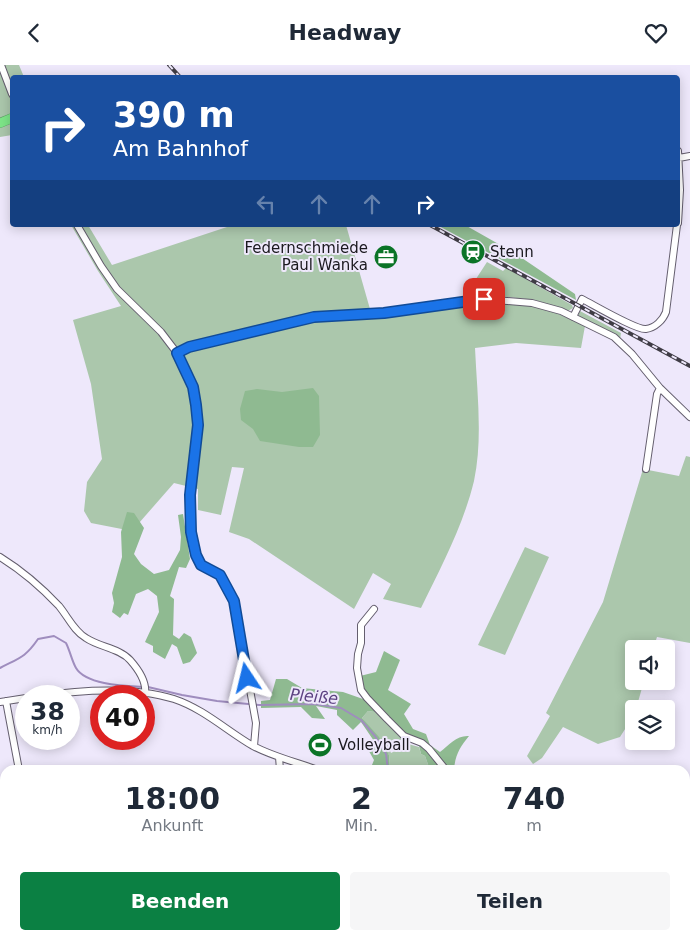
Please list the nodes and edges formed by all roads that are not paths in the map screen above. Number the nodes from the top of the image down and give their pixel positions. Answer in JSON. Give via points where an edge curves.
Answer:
{"nodes":[{"id":1,"x":1,"y":65,"type":"edge"},
{"id":2,"x":10,"y":89,"type":"edge"},
{"id":3,"x":77,"y":227,"type":"edge"},
{"id":4,"x":677,"y":227,"type":"edge"},
{"id":5,"x":573,"y":317,"type":"junction"},
{"id":6,"x":177,"y":353,"type":"junction"},
{"id":7,"x":660,"y":388,"type":"junction"},
{"id":8,"x":690,"y":417,"type":"edge"},
{"id":9,"x":646,"y":469,"type":"dead end"},
{"id":10,"x":0,"y":557,"type":"edge"},
{"id":11,"x":374,"y":609,"type":"dead end"},
{"id":12,"x":146,"y":685,"type":"edge"},
{"id":13,"x":155,"y":695,"type":"edge"},
{"id":14,"x":3,"y":701,"type":"edge"},
{"id":15,"x":254,"y":746,"type":"junction"},
{"id":16,"x":279,"y":757,"type":"junction"},
{"id":17,"x":18,"y":765,"type":"edge"},
{"id":18,"x":280,"y":765,"type":"edge"},
{"id":19,"x":303,"y":765,"type":"edge"},
{"id":20,"x":442,"y":765,"type":"edge"}],
"edges":[{"from":1,"to":2,"type":"street"},
{"from":3,"to":6,"type":"street","via":[[117,289],[161,332]]},
{"from":4,"to":5,"type":"street","via":[[666,312],[656,325],[645,329],[638,327],[582,299]]},
{"from":5,"to":6,"type":"street","via":[[532,303],[484,299],[384,313],[314,317],[189,347]]},
{"from":5,"to":7,"type":"street","via":[[614,337]]},
{"from":6,"to":15,"type":"street","via":[[193,387],[198,425],[190,495],[191,532],[201,565],[220,575],[234,601],[254,709]]},
{"from":7,"to":8,"type":"street"},
{"from":7,"to":9,"type":"street"},
{"from":10,"to":12,"type":"street","via":[[53,601],[81,635],[124,654]]},
{"from":11,"to":20,"type":"street","via":[[361,625],[357,668],[361,690],[404,735],[422,743]]},
{"from":13,"to":15,"type":"street","via":[[196,709]]},
{"from":14,"to":17,"type":"street"},
{"from":15,"to":16,"type":"street"},
{"from":16,"to":18,"type":"street"},
{"from":16,"to":19,"type":"street"}]}
